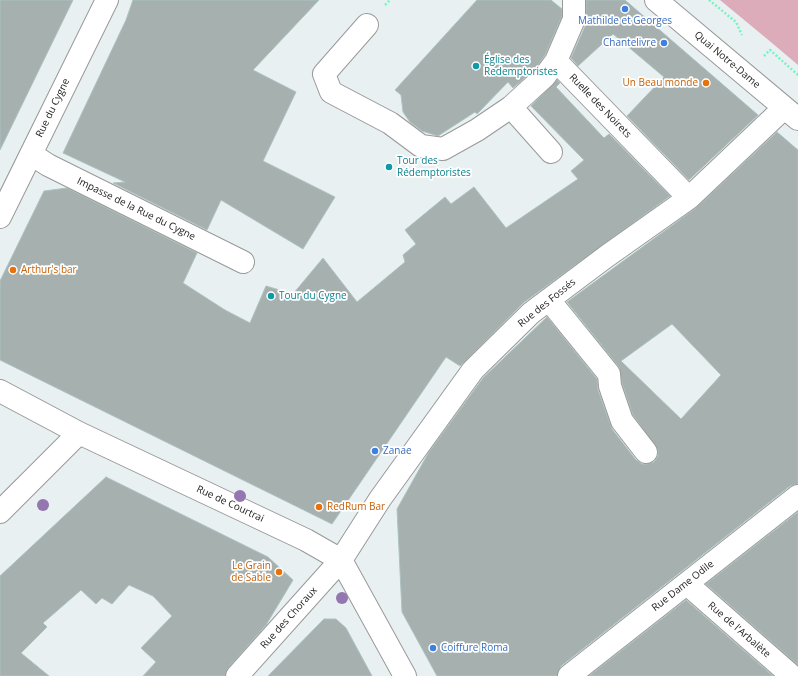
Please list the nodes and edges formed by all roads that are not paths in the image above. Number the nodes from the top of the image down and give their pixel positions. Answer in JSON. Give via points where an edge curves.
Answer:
{"nodes":[{"id":1,"x":107,"y":0,"type":"edge"},
{"id":2,"x":574,"y":0,"type":"edge"},
{"id":3,"x":656,"y":0,"type":"edge"},
{"id":4,"x":367,"y":25,"type":"dead end"},
{"id":5,"x":556,"y":61,"type":"junction"},
{"id":6,"x":511,"y":107,"type":"junction"},
{"id":7,"x":791,"y":113,"type":"edge"},
{"id":8,"x":551,"y":152,"type":"dead end"},
{"id":9,"x":31,"y":154,"type":"junction"},
{"id":10,"x":690,"y":198,"type":"junction"},
{"id":11,"x":0,"y":217,"type":"edge"},
{"id":12,"x":243,"y":262,"type":"dead end"},
{"id":13,"x":549,"y":300,"type":"junction"},
{"id":14,"x":0,"y":391,"type":"edge"},
{"id":15,"x":79,"y":433,"type":"junction"},
{"id":16,"x":646,"y":452,"type":"dead end"},
{"id":17,"x":798,"y":496,"type":"edge"},
{"id":18,"x":0,"y":512,"type":"edge"},
{"id":19,"x":341,"y":560,"type":"junction"},
{"id":20,"x":686,"y":584,"type":"junction"},
{"id":21,"x":237,"y":676,"type":"edge"},
{"id":22,"x":405,"y":676,"type":"edge"},
{"id":23,"x":569,"y":676,"type":"edge"},
{"id":24,"x":792,"y":676,"type":"edge"}],
"edges":[{"from":1,"to":9,"type":"street","name":"Rue du Cygne"},
{"from":2,"to":5,"type":"street","via":[[574,19]]},
{"from":3,"to":7,"type":"street","name":"Quai Notre-Dame"},
{"from":4,"to":6,"type":"street","via":[[324,74],[331,92],[390,123],[421,146],[443,149]]},
{"from":5,"to":6,"type":"street","via":[[545,76]]},
{"from":5,"to":10,"type":"street","name":"Ruelle des Noirets"},
{"from":6,"to":8,"type":"street"},
{"from":7,"to":10,"type":"street","name":"Rue des Fossés"},
{"from":9,"to":11,"type":"street","name":"Rue du Cygne"},
{"from":9,"to":12,"type":"street","name":"Impasse de la Rue du Cygne","via":[[48,165]]},
{"from":10,"to":13,"type":"street","name":"Rue des Fossés"},
{"from":13,"to":16,"type":"street","via":[[609,374],[610,386],[622,421]]},
{"from":13,"to":19,"type":"street","name":"Rue des Fossés","via":[[531,313],[473,370],[380,499]]},
{"from":14,"to":15,"type":"street","name":"Rue de Courtrai"},
{"from":15,"to":18,"type":"street"},
{"from":15,"to":19,"type":"street","name":"Rue de Courtrai","via":[[306,540]]},
{"from":17,"to":20,"type":"street","name":"Rue Dame Odile"},
{"from":19,"to":21,"type":"street","name":"Rue des Choraux"},
{"from":19,"to":22,"type":"street"},
{"from":20,"to":23,"type":"street","name":"Rue Dame Odile"},
{"from":20,"to":24,"type":"street","name":"Rue de l'Arbalète"}]}
